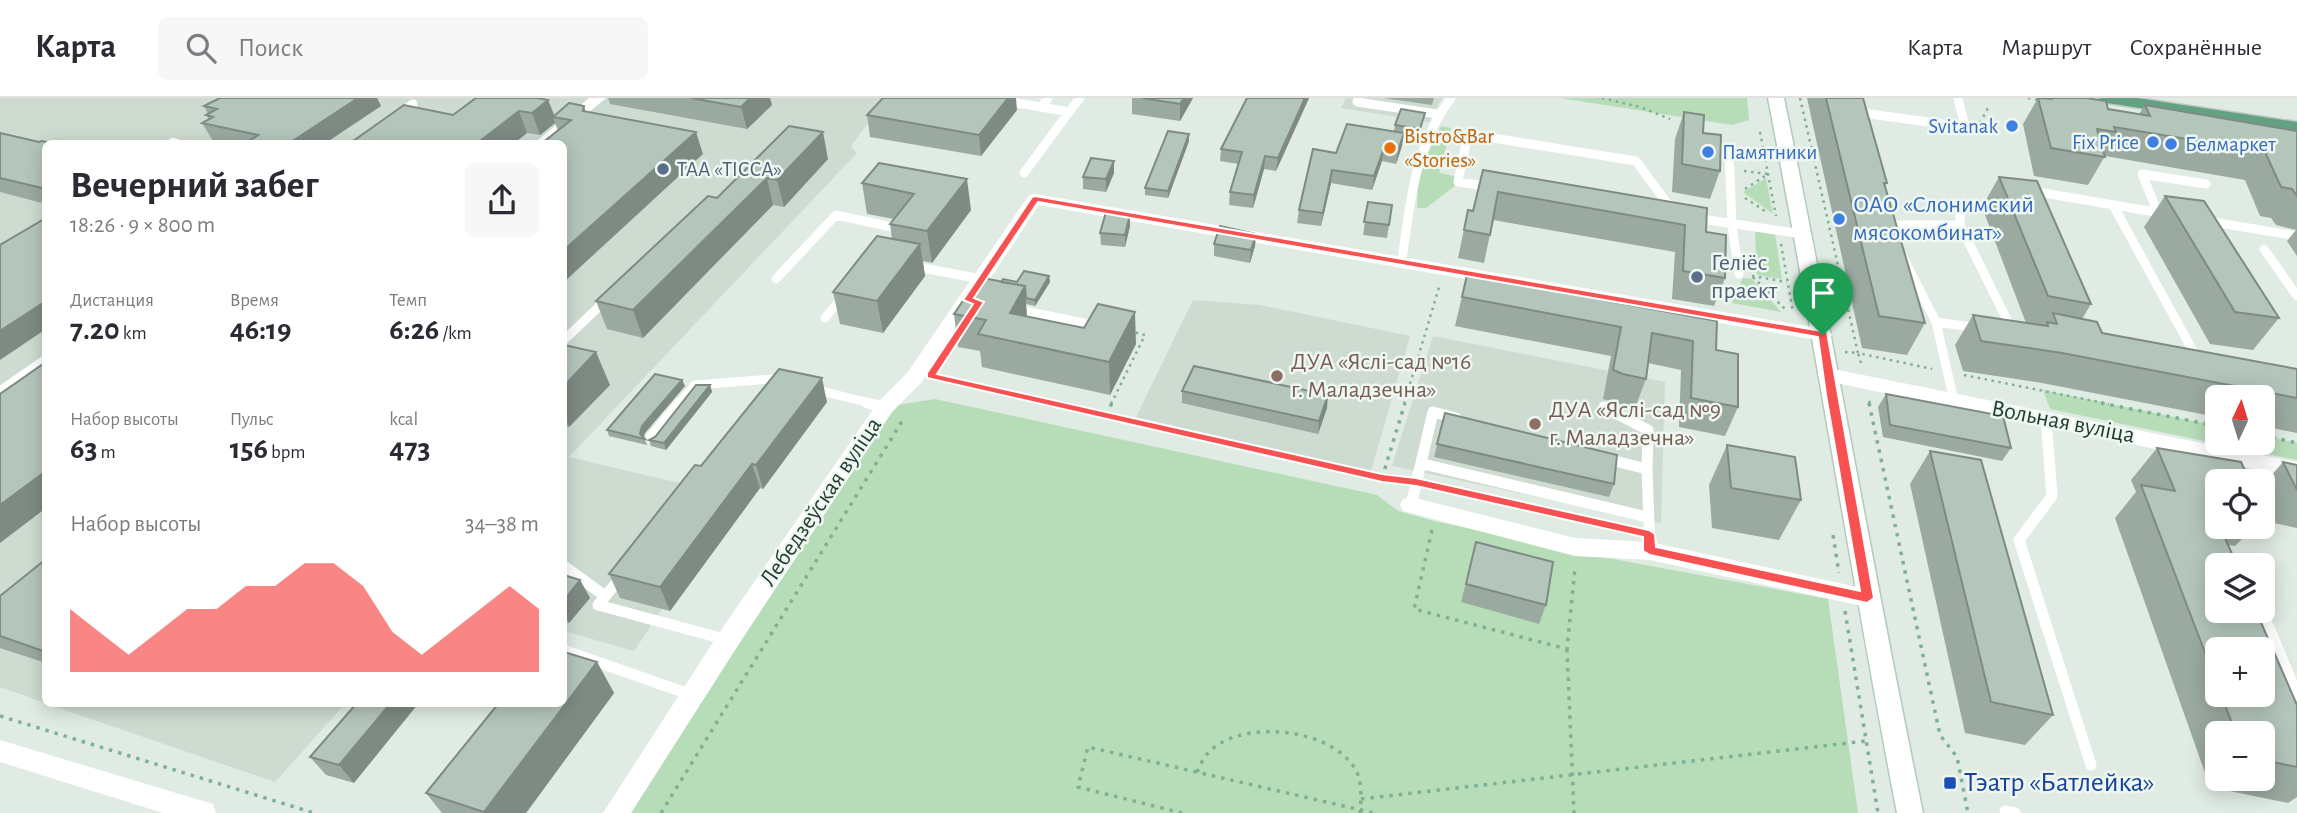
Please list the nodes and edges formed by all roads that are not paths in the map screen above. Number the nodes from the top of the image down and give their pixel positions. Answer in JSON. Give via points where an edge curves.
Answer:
{"nodes":[{"id":1,"x":598,"y":98,"type":"edge"},
{"id":2,"x":988,"y":98,"type":"edge"},
{"id":3,"x":1048,"y":98,"type":"edge"},
{"id":4,"x":1080,"y":98,"type":"edge"},
{"id":5,"x":1359,"y":98,"type":"edge"},
{"id":6,"x":1451,"y":98,"type":"edge"},
{"id":7,"x":1776,"y":98,"type":"edge"},
{"id":8,"x":1958,"y":98,"type":"edge"},
{"id":9,"x":2108,"y":98,"type":"edge"},
{"id":10,"x":413,"y":104,"type":"edge"},
{"id":11,"x":1041,"y":107,"type":"junction"},
{"id":12,"x":1069,"y":112,"type":"junction"},
{"id":13,"x":1437,"y":114,"type":"junction"},
{"id":14,"x":394,"y":117,"type":"edge"},
{"id":15,"x":1859,"y":124,"type":"edge"},
{"id":16,"x":2297,"y":127,"type":"edge"},
{"id":17,"x":546,"y":140,"type":"edge"},
{"id":18,"x":1728,"y":152,"type":"dead end"},
{"id":19,"x":1024,"y":173,"type":"dead end"},
{"id":20,"x":2206,"y":184,"type":"dead end"},
{"id":21,"x":2015,"y":188,"type":"edge"},
{"id":22,"x":1503,"y":189,"type":"edge"},
{"id":23,"x":2113,"y":205,"type":"junction"},
{"id":24,"x":1661,"y":212,"type":"edge"},
{"id":25,"x":1883,"y":212,"type":"edge"},
{"id":26,"x":1960,"y":212,"type":"dead end"},
{"id":27,"x":2158,"y":213,"type":"junction"},
{"id":28,"x":2171,"y":215,"type":"edge"},
{"id":29,"x":1687,"y":216,"type":"junction"},
{"id":30,"x":2197,"y":219,"type":"edge"},
{"id":31,"x":1732,"y":225,"type":"junction"},
{"id":32,"x":1886,"y":225,"type":"junction"},
{"id":33,"x":1960,"y":225,"type":"junction"},
{"id":34,"x":1802,"y":234,"type":"junction"},
{"id":35,"x":2297,"y":236,"type":"edge"},
{"id":36,"x":1893,"y":237,"type":"edge"},
{"id":37,"x":893,"y":238,"type":"edge"},
{"id":38,"x":1899,"y":249,"type":"edge"},
{"id":39,"x":2264,"y":250,"type":"dead end"},
{"id":40,"x":1402,"y":260,"type":"junction"},
{"id":41,"x":901,"y":264,"type":"edge"},
{"id":42,"x":1739,"y":274,"type":"road end"},
{"id":43,"x":776,"y":279,"type":"dead end"},
{"id":44,"x":981,"y":279,"type":"junction"},
{"id":45,"x":849,"y":288,"type":"edge"},
{"id":46,"x":614,"y":293,"type":"edge"},
{"id":47,"x":2297,"y":296,"type":"edge"},
{"id":48,"x":1005,"y":307,"type":"edge"},
{"id":49,"x":825,"y":318,"type":"dead end"},
{"id":50,"x":1936,"y":321,"type":"junction"},
{"id":51,"x":1105,"y":327,"type":"edge"},
{"id":52,"x":1987,"y":329,"type":"edge"},
{"id":53,"x":2000,"y":330,"type":"edge"},
{"id":54,"x":2013,"y":332,"type":"junction"},
{"id":55,"x":1823,"y":335,"type":"junction"},
{"id":56,"x":2027,"y":335,"type":"edge"},
{"id":57,"x":567,"y":337,"type":"edge"},
{"id":58,"x":42,"y":362,"type":"edge"},
{"id":59,"x":2190,"y":367,"type":"edge"},
{"id":60,"x":1828,"y":375,"type":"junction"},
{"id":61,"x":792,"y":384,"type":"edge"},
{"id":62,"x":806,"y":387,"type":"edge"},
{"id":63,"x":0,"y":391,"type":"edge"},
{"id":64,"x":1954,"y":401,"type":"junction"},
{"id":65,"x":886,"y":407,"type":"junction"},
{"id":66,"x":1604,"y":407,"type":"dead end"},
{"id":67,"x":2046,"y":419,"type":"junction"},
{"id":68,"x":1473,"y":423,"type":"edge"},
{"id":69,"x":651,"y":438,"type":"edge"},
{"id":70,"x":1593,"y":455,"type":"edge"},
{"id":71,"x":1423,"y":464,"type":"junction"},
{"id":72,"x":1647,"y":469,"type":"junction"},
{"id":73,"x":2297,"y":470,"type":"edge"},
{"id":74,"x":1411,"y":505,"type":"joint"},
{"id":75,"x":1647,"y":517,"type":"junction"},
{"id":76,"x":1650,"y":551,"type":"junction"},
{"id":77,"x":632,"y":565,"type":"edge"},
{"id":78,"x":567,"y":568,"type":"edge"},
{"id":79,"x":605,"y":596,"type":"junction"},
{"id":80,"x":1867,"y":598,"type":"junction"},
{"id":81,"x":2267,"y":623,"type":"edge"},
{"id":82,"x":728,"y":640,"type":"junction"},
{"id":83,"x":567,"y":651,"type":"edge"},
{"id":84,"x":692,"y":695,"type":"junction"},
{"id":85,"x":2297,"y":695,"type":"edge"},
{"id":86,"x":0,"y":751,"type":"edge"},
{"id":87,"x":2091,"y":765,"type":"dead end"},
{"id":88,"x":203,"y":813,"type":"edge"},
{"id":89,"x":616,"y":813,"type":"edge"},
{"id":90,"x":1910,"y":813,"type":"edge"}],
"edges":[{"from":1,"to":17,"type":"street"},
{"from":2,"to":11,"type":"lane"},
{"from":3,"to":11,"type":"lane"},
{"from":4,"to":12,"type":"lane"},
{"from":5,"to":13,"type":"lane","via":[[1357,102]]},
{"from":6,"to":13,"type":"lane"},
{"from":7,"to":34,"type":"street"},
{"from":8,"to":15,"type":"lane","via":[[1965,127],[1855,112]]},
{"from":9,"to":16,"type":"main road"},
{"from":10,"to":14,"type":"lane"},
{"from":11,"to":12,"type":"lane"},
{"from":12,"to":19,"type":"lane"},
{"from":13,"to":40,"type":"lane","via":[[1414,172]]},
{"from":18,"to":31,"type":"lane"},
{"from":20,"to":27,"type":"lane","via":[[2142,174]]},
{"from":21,"to":23,"type":"lane"},
{"from":22,"to":29,"type":"lane","via":[[1458,182],[1468,134],[1636,161],[1667,203]]},
{"from":23,"to":27,"type":"lane"},
{"from":23,"to":59,"type":"lane","via":[[2203,370]]},
{"from":24,"to":29,"type":"lane"},
{"from":25,"to":32,"type":"lane"},
{"from":26,"to":33,"type":"lane"},
{"from":27,"to":28,"type":"lane"},
{"from":29,"to":31,"type":"lane"},
{"from":30,"to":35,"type":"lane"},
{"from":31,"to":34,"type":"lane"},
{"from":31,"to":42,"type":"lane"},
{"from":32,"to":33,"type":"lane"},
{"from":32,"to":36,"type":"lane"},
{"from":33,"to":54,"type":"lane"},
{"from":34,"to":55,"type":"street"},
{"from":37,"to":43,"type":"lane","via":[[902,228],[836,215]]},
{"from":38,"to":50,"type":"lane"},
{"from":39,"to":47,"type":"lane"},
{"from":40,"to":44,"type":"street","name":"Лебедзеўская вуліца","via":[[1035,199]]},
{"from":40,"to":55,"type":"street"},
{"from":41,"to":44,"type":"lane"},
{"from":44,"to":65,"type":"street","name":"Лебедзеўская вуліца","via":[[974,301]]},
{"from":45,"to":49,"type":"lane"},
{"from":46,"to":57,"type":"lane"},
{"from":48,"to":51,"type":"lane"},
{"from":50,"to":52,"type":"lane"},
{"from":50,"to":64,"type":"lane"},
{"from":53,"to":54,"type":"lane"},
{"from":54,"to":56,"type":"lane"},
{"from":55,"to":60,"type":"street"},
{"from":58,"to":63,"type":"lane"},
{"from":60,"to":64,"type":"street","name":"Вольная вуліца"},
{"from":60,"to":80,"type":"street"},
{"from":61,"to":69,"type":"lane","via":[[771,379],[695,385]]},
{"from":62,"to":65,"type":"lane"},
{"from":64,"to":67,"type":"street","name":"Вольная вуліца"},
{"from":65,"to":82,"type":"street","name":"Лебедзеўская вуліца"},
{"from":66,"to":72,"type":"lane","via":[[1648,430]]},
{"from":67,"to":73,"type":"street","name":"Вольная вуліца"},
{"from":67,"to":87,"type":"lane","via":[[2052,496],[2019,540]]},
{"from":68,"to":71,"type":"lane","via":[[1433,412]]},
{"from":70,"to":72,"type":"lane"},
{"from":71,"to":74,"type":"lane"},
{"from":71,"to":75,"type":"lane"},
{"from":72,"to":75,"type":"lane"},
{"from":74,"to":76,"type":"street","via":[[1576,547]]},
{"from":75,"to":76,"type":"lane"},
{"from":76,"to":80,"type":"street","via":[[1840,584]]},
{"from":77,"to":79,"type":"lane"},
{"from":78,"to":79,"type":"lane"},
{"from":79,"to":82,"type":"lane","via":[[598,605]]},
{"from":80,"to":90,"type":"street"},
{"from":81,"to":85,"type":"lane"},
{"from":82,"to":84,"type":"street","name":"Лебедзеўская вуліца"},
{"from":83,"to":84,"type":"lane"},
{"from":84,"to":89,"type":"street","name":"Лебедзеўская вуліца"},
{"from":86,"to":88,"type":"street"}]}
